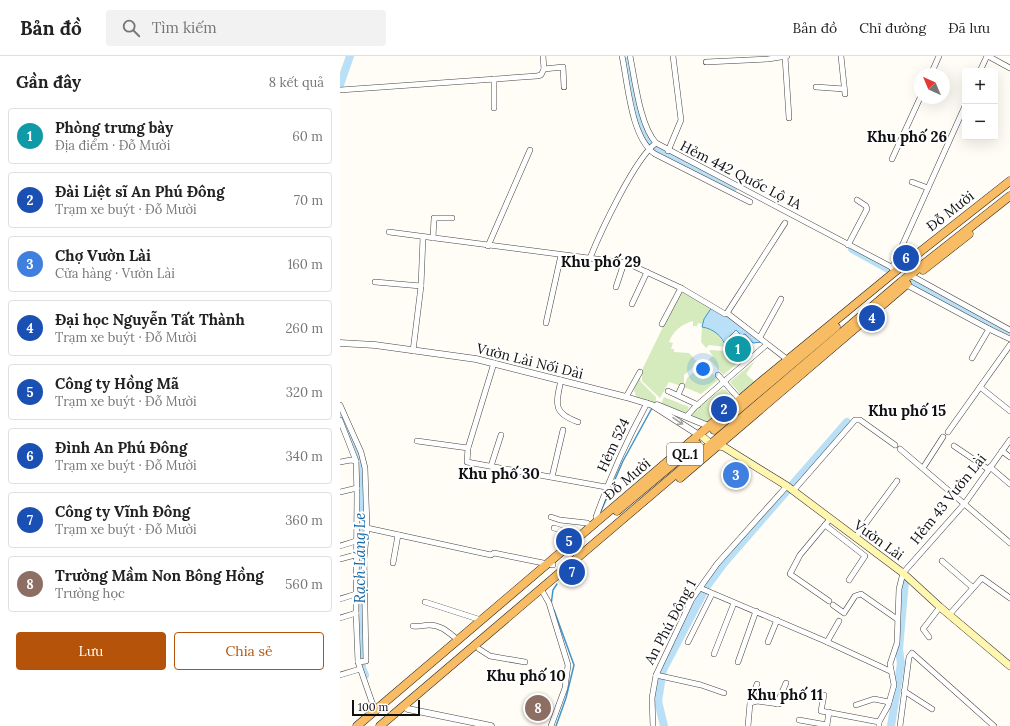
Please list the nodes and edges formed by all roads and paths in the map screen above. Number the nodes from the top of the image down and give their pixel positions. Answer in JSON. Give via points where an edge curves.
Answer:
{"nodes":[{"id":1,"x":543,"y":56,"type":"edge"},
{"id":2,"x":622,"y":56,"type":"edge"},
{"id":3,"x":630,"y":56,"type":"edge"},
{"id":4,"x":673,"y":56,"type":"edge"},
{"id":5,"x":786,"y":56,"type":"edge"},
{"id":6,"x":842,"y":56,"type":"edge"},
{"id":7,"x":939,"y":56,"type":"edge"},
{"id":8,"x":987,"y":56,"type":"edge"},
{"id":9,"x":706,"y":62,"type":"dead end"},
{"id":10,"x":934,"y":68,"type":"edge"},
{"id":11,"x":981,"y":68,"type":"edge"},
{"id":12,"x":1010,"y":68,"type":"edge"},
{"id":13,"x":544,"y":69,"type":"junction"},
{"id":14,"x":494,"y":79,"type":"junction"},
{"id":15,"x":564,"y":87,"type":"dead end"},
{"id":16,"x":816,"y":87,"type":"dead end"},
{"id":17,"x":341,"y":90,"type":"edge"},
{"id":18,"x":917,"y":104,"type":"edge"},
{"id":19,"x":494,"y":108,"type":"dead end"},
{"id":20,"x":962,"y":113,"type":"edge"},
{"id":21,"x":790,"y":118,"type":"dead end"},
{"id":22,"x":652,"y":146,"type":"junction"},
{"id":23,"x":530,"y":150,"type":"dead end"},
{"id":24,"x":668,"y":151,"type":"junction"},
{"id":25,"x":892,"y":159,"type":"dead end"},
{"id":26,"x":1010,"y":181,"type":"edge"},
{"id":27,"x":912,"y":182,"type":"dead end"},
{"id":28,"x":1010,"y":187,"type":"edge"},
{"id":29,"x":928,"y":188,"type":"junction"},
{"id":30,"x":1010,"y":196,"type":"edge"},
{"id":31,"x":857,"y":200,"type":"dead end"},
{"id":32,"x":750,"y":202,"type":"dead end"},
{"id":33,"x":1010,"y":202,"type":"edge"},
{"id":34,"x":452,"y":218,"type":"dead end"},
{"id":35,"x":785,"y":223,"type":"dead end"},
{"id":36,"x":389,"y":232,"type":"dead end"},
{"id":37,"x":423,"y":237,"type":"junction"},
{"id":38,"x":433,"y":238,"type":"junction"},
{"id":39,"x":848,"y":244,"type":"junction"},
{"id":40,"x":488,"y":246,"type":"junction"},
{"id":41,"x":561,"y":255,"type":"junction"},
{"id":42,"x":590,"y":258,"type":"junction"},
{"id":43,"x":624,"y":263,"type":"junction"},
{"id":44,"x":897,"y":270,"type":"junction"},
{"id":45,"x":647,"y":272,"type":"junction"},
{"id":46,"x":912,"y":276,"type":"junction"},
{"id":47,"x":375,"y":282,"type":"dead end"},
{"id":48,"x":904,"y":283,"type":"junction"},
{"id":49,"x":421,"y":286,"type":"junction"},
{"id":50,"x":616,"y":287,"type":"dead end"},
{"id":51,"x":681,"y":288,"type":"junction"},
{"id":52,"x":782,"y":299,"type":"dead end"},
{"id":53,"x":632,"y":304,"type":"dead end"},
{"id":54,"x":727,"y":313,"type":"junction"},
{"id":55,"x":546,"y":323,"type":"dead end"},
{"id":56,"x":662,"y":324,"type":"dead end"},
{"id":57,"x":989,"y":329,"type":"junction"},
{"id":58,"x":1010,"y":330,"type":"edge"},
{"id":59,"x":760,"y":337,"type":"junction"},
{"id":60,"x":1010,"y":339,"type":"edge"},
{"id":61,"x":340,"y":343,"type":"edge"},
{"id":62,"x":1010,"y":345,"type":"edge"},
{"id":63,"x":765,"y":346,"type":"dead end"},
{"id":64,"x":413,"y":351,"type":"junction"},
{"id":65,"x":749,"y":353,"type":"dead end"},
{"id":66,"x":753,"y":358,"type":"junction"},
{"id":67,"x":972,"y":358,"type":"dead end"},
{"id":68,"x":788,"y":360,"type":"junction"},
{"id":69,"x":494,"y":362,"type":"junction"},
{"id":70,"x":640,"y":372,"type":"dead end"},
{"id":71,"x":718,"y":375,"type":"dead end"},
{"id":72,"x":561,"y":380,"type":"junction"},
{"id":73,"x":725,"y":382,"type":"junction"},
{"id":74,"x":682,"y":386,"type":"dead end"},
{"id":75,"x":980,"y":387,"type":"junction"},
{"id":76,"x":668,"y":391,"type":"dead end"},
{"id":77,"x":678,"y":395,"type":"junction"},
{"id":78,"x":626,"y":397,"type":"junction"},
{"id":79,"x":740,"y":400,"type":"junction"},
{"id":80,"x":650,"y":404,"type":"junction"},
{"id":81,"x":340,"y":405,"type":"edge"},
{"id":82,"x":698,"y":405,"type":"junction"},
{"id":83,"x":1010,"y":411,"type":"edge"},
{"id":84,"x":687,"y":416,"type":"junction"},
{"id":85,"x":340,"y":420,"type":"edge"},
{"id":86,"x":578,"y":422,"type":"dead end"},
{"id":87,"x":711,"y":428,"type":"junction"},
{"id":88,"x":563,"y":430,"type":"dead end"},
{"id":89,"x":948,"y":432,"type":"dead end"},
{"id":90,"x":501,"y":435,"type":"dead end"},
{"id":91,"x":702,"y":437,"type":"junction"},
{"id":92,"x":943,"y":437,"type":"dead end"},
{"id":93,"x":1010,"y":440,"type":"edge"},
{"id":94,"x":417,"y":441,"type":"dead end"},
{"id":95,"x":719,"y":443,"type":"junction"},
{"id":96,"x":954,"y":446,"type":"dead end"},
{"id":97,"x":468,"y":448,"type":"junction"},
{"id":98,"x":1002,"y":451,"type":"junction"},
{"id":99,"x":1010,"y":457,"type":"edge"},
{"id":100,"x":356,"y":461,"type":"junction"},
{"id":101,"x":340,"y":462,"type":"edge"},
{"id":102,"x":491,"y":466,"type":"junction"},
{"id":103,"x":923,"y":468,"type":"junction"},
{"id":104,"x":989,"y":468,"type":"junction"},
{"id":105,"x":552,"y":477,"type":"junction"},
{"id":106,"x":897,"y":481,"type":"dead end"},
{"id":107,"x":1010,"y":484,"type":"edge"},
{"id":108,"x":606,"y":487,"type":"junction"},
{"id":109,"x":790,"y":489,"type":"junction"},
{"id":110,"x":357,"y":491,"type":"junction"},
{"id":111,"x":340,"y":492,"type":"edge"},
{"id":112,"x":366,"y":494,"type":"junction"},
{"id":113,"x":965,"y":502,"type":"junction"},
{"id":114,"x":551,"y":517,"type":"dead end"},
{"id":115,"x":597,"y":521,"type":"junction"},
{"id":116,"x":827,"y":522,"type":"junction"},
{"id":117,"x":590,"y":527,"type":"junction"},
{"id":118,"x":366,"y":528,"type":"junction"},
{"id":119,"x":554,"y":528,"type":"dead end"},
{"id":120,"x":398,"y":535,"type":"junction"},
{"id":121,"x":580,"y":536,"type":"junction"},
{"id":122,"x":855,"y":538,"type":"junction"},
{"id":123,"x":356,"y":541,"type":"junction"},
{"id":124,"x":1010,"y":543,"type":"edge"},
{"id":125,"x":340,"y":546,"type":"edge"},
{"id":126,"x":355,"y":555,"type":"junction"},
{"id":127,"x":340,"y":559,"type":"edge"},
{"id":128,"x":942,"y":561,"type":"dead end"},
{"id":129,"x":393,"y":563,"type":"dead end"},
{"id":130,"x":550,"y":564,"type":"junction"},
{"id":131,"x":903,"y":573,"type":"junction"},
{"id":132,"x":849,"y":580,"type":"dead end"},
{"id":133,"x":972,"y":587,"type":"junction"},
{"id":134,"x":702,"y":589,"type":"junction"},
{"id":135,"x":542,"y":591,"type":"junction"},
{"id":136,"x":356,"y":594,"type":"junction"},
{"id":137,"x":711,"y":594,"type":"junction"},
{"id":138,"x":1010,"y":598,"type":"edge"},
{"id":139,"x":340,"y":599,"type":"edge"},
{"id":140,"x":829,"y":601,"type":"dead end"},
{"id":141,"x":425,"y":602,"type":"dead end"},
{"id":142,"x":734,"y":603,"type":"junction"},
{"id":143,"x":833,"y":605,"type":"dead end"},
{"id":144,"x":940,"y":607,"type":"junction"},
{"id":145,"x":756,"y":611,"type":"junction"},
{"id":146,"x":356,"y":613,"type":"junction"},
{"id":147,"x":949,"y":615,"type":"junction"},
{"id":148,"x":340,"y":618,"type":"edge"},
{"id":149,"x":897,"y":619,"type":"junction"},
{"id":150,"x":482,"y":620,"type":"junction"},
{"id":151,"x":777,"y":620,"type":"junction"},
{"id":152,"x":839,"y":621,"type":"dead end"},
{"id":153,"x":413,"y":626,"type":"dead end"},
{"id":154,"x":929,"y":637,"type":"dead end"},
{"id":155,"x":458,"y":640,"type":"junction"},
{"id":156,"x":688,"y":642,"type":"dead end"},
{"id":157,"x":768,"y":642,"type":"dead end"},
{"id":158,"x":827,"y":642,"type":"junction"},
{"id":159,"x":479,"y":649,"type":"junction"},
{"id":160,"x":714,"y":654,"type":"dead end"},
{"id":161,"x":358,"y":662,"type":"junction"},
{"id":162,"x":525,"y":662,"type":"dead end"},
{"id":163,"x":738,"y":662,"type":"dead end"},
{"id":164,"x":1010,"y":666,"type":"edge"},
{"id":165,"x":360,"y":669,"type":"junction"},
{"id":166,"x":890,"y":671,"type":"junction"},
{"id":167,"x":340,"y":675,"type":"edge"},
{"id":168,"x":658,"y":675,"type":"junction"},
{"id":169,"x":786,"y":683,"type":"dead end"},
{"id":170,"x":757,"y":684,"type":"dead end"},
{"id":171,"x":904,"y":692,"type":"junction"},
{"id":172,"x":724,"y":693,"type":"dead end"},
{"id":173,"x":824,"y":695,"type":"dead end"},
{"id":174,"x":888,"y":702,"type":"junction"},
{"id":175,"x":750,"y":703,"type":"junction"},
{"id":176,"x":856,"y":705,"type":"dead end"},
{"id":177,"x":406,"y":708,"type":"junction"},
{"id":178,"x":932,"y":709,"type":"dead end"},
{"id":179,"x":375,"y":711,"type":"junction"},
{"id":180,"x":829,"y":712,"type":"junction"},
{"id":181,"x":799,"y":720,"type":"dead end"},
{"id":182,"x":879,"y":724,"type":"edge"},
{"id":183,"x":357,"y":726,"type":"edge"},
{"id":184,"x":365,"y":726,"type":"edge"},
{"id":185,"x":380,"y":726,"type":"edge"},
{"id":186,"x":388,"y":726,"type":"edge"},
{"id":187,"x":488,"y":726,"type":"edge"},
{"id":188,"x":551,"y":726,"type":"edge"},
{"id":189,"x":653,"y":726,"type":"edge"},
{"id":190,"x":748,"y":726,"type":"edge"},
{"id":191,"x":829,"y":726,"type":"edge"},
{"id":192,"x":900,"y":726,"type":"edge"},
{"id":193,"x":994,"y":726,"type":"edge"}],
"edges":[{"from":1,"to":13,"type":"street"},
{"from":2,"to":22,"type":"street","via":[[636,128]]},
{"from":3,"to":22,"type":"street","name":"Hẻm 442 Quốc Lộ 1A"},
{"from":4,"to":24,"type":"street","via":[[681,120]]},
{"from":5,"to":9,"type":"street"},
{"from":5,"to":21,"type":"street"},
{"from":6,"to":16,"type":"street","via":[[844,91]]},
{"from":7,"to":10,"type":"street"},
{"from":8,"to":11,"type":"street"},
{"from":8,"to":12,"type":"street"},
{"from":13,"to":14,"type":"street","via":[[540,75]]},
{"from":13,"to":15,"type":"street","via":[[563,67]]},
{"from":14,"to":17,"type":"street"},
{"from":14,"to":19,"type":"street"},
{"from":18,"to":25,"type":"street"},
{"from":20,"to":29,"type":"street"},
{"from":22,"to":24,"type":"street","name":"Hẻm 442 Quốc Lộ 1A"},
{"from":22,"to":32,"type":"street","via":[[655,154]]},
{"from":22,"to":42,"type":"street","via":[[620,197]]},
{"from":23,"to":40,"type":"street"},
{"from":24,"to":39,"type":"street","name":"Hẻm 442 Quốc Lộ 1A"},
{"from":26,"to":44,"type":"highway","name":"Đỗ Mười","number":"QL.1"},
{"from":27,"to":29,"type":"street"},
{"from":28,"to":44,"type":"highway","name":"Đỗ Mười","number":"QL.1"},
{"from":29,"to":44,"type":"street"},
{"from":30,"to":46,"type":"highway","name":"Đỗ Mười","number":"QL.1"},
{"from":31,"to":39,"type":"street","via":[[867,209]]},
{"from":33,"to":46,"type":"highway","name":"Đỗ Mười","number":"QL.1"},
{"from":34,"to":38,"type":"street","via":[[434,218]]},
{"from":35,"to":54,"type":"street"},
{"from":36,"to":37,"type":"street"},
{"from":37,"to":38,"type":"street"},
{"from":37,"to":49,"type":"street"},
{"from":38,"to":40,"type":"street"},
{"from":39,"to":44,"type":"street","name":"Hẻm 442 Quốc Lộ 1A"},
{"from":40,"to":41,"type":"street"},
{"from":41,"to":42,"type":"street"},
{"from":41,"to":55,"type":"street"},
{"from":42,"to":43,"type":"street"},
{"from":43,"to":45,"type":"street"},
{"from":43,"to":50,"type":"street"},
{"from":44,"to":68,"type":"highway","name":"Đỗ Mười","number":"QL.1"},
{"from":44,"to":87,"type":"highway","name":"Đỗ Mười","number":"QL.1"},
{"from":45,"to":51,"type":"street"},
{"from":45,"to":53,"type":"street"},
{"from":46,"to":48,"type":"highway","name":"Đỗ Mười","number":"QL.1"},
{"from":46,"to":58,"type":"street"},
{"from":47,"to":49,"type":"street"},
{"from":48,"to":57,"type":"street"},
{"from":48,"to":95,"type":"highway","name":"Đỗ Mười","number":"QL.1"},
{"from":49,"to":64,"type":"street"},
{"from":51,"to":54,"type":"street"},
{"from":51,"to":56,"type":"street"},
{"from":52,"to":59,"type":"street"},
{"from":54,"to":59,"type":"street"},
{"from":57,"to":60,"type":"street"},
{"from":57,"to":67,"type":"street"},
{"from":59,"to":68,"type":"street"},
{"from":61,"to":64,"type":"street","name":"Vườn Lài Nối Dài"},
{"from":62,"to":75,"type":"street"},
{"from":63,"to":66,"type":"street"},
{"from":64,"to":69,"type":"street","name":"Vườn Lài Nối Dài"},
{"from":65,"to":66,"type":"street"},
{"from":66,"to":73,"type":"street"},
{"from":68,"to":79,"type":"highway","name":"Đỗ Mười","number":"QL.1"},
{"from":69,"to":72,"type":"street","name":"Vườn Lài Nối Dài"},
{"from":69,"to":97,"type":"street"},
{"from":70,"to":78,"type":"street"},
{"from":71,"to":73,"type":"street"},
{"from":72,"to":78,"type":"street","name":"Vườn Lài Nối Dài"},
{"from":72,"to":86,"type":"street","via":[[556,405],[558,410],[566,418]]},
{"from":73,"to":79,"type":"street"},
{"from":73,"to":82,"type":"street"},
{"from":74,"to":77,"type":"street"},
{"from":75,"to":83,"type":"street"},
{"from":75,"to":89,"type":"street"},
{"from":76,"to":77,"type":"street"},
{"from":77,"to":82,"type":"street"},
{"from":78,"to":80,"type":"street","name":"Vườn Lài Nối Dài"},
{"from":79,"to":87,"type":"highway","name":"Đỗ Mười","number":"QL.1"},
{"from":80,"to":84,"type":"street","name":"Vườn Lài"},
{"from":80,"to":91,"type":"street","name":"Vườn Lài Nối Dài","one_way":true},
{"from":80,"to":108,"type":"street","name":"Hẻm 524","via":[[627,439]]},
{"from":81,"to":112,"type":"street","via":[[361,452],[365,468]]},
{"from":82,"to":84,"type":"street"},
{"from":84,"to":87,"type":"street","name":"Vườn Lài"},
{"from":85,"to":100,"type":"street"},
{"from":87,"to":91,"type":"highway","name":"Đỗ Mười","number":"QL.1"},
{"from":87,"to":95,"type":"main road","name":"Vườn Lài"},
{"from":88,"to":105,"type":"street"},
{"from":90,"to":102,"type":"street"},
{"from":91,"to":95,"type":"main road","name":"Vườn Lài"},
{"from":91,"to":115,"type":"highway","name":"Đỗ Mười","number":"QL.1"},
{"from":91,"to":130,"type":"highway","name":"Đỗ Mười","number":"QL.1"},
{"from":92,"to":103,"type":"street"},
{"from":93,"to":98,"type":"street","name":"Hẻm 43 Vườn Lài"},
{"from":94,"to":97,"type":"street"},
{"from":95,"to":109,"type":"main road","name":"Vườn Lài"},
{"from":95,"to":135,"type":"highway","name":"Đỗ Mười","number":"QL.1"},
{"from":96,"to":104,"type":"street"},
{"from":97,"to":102,"type":"street","via":[[467,462]]},
{"from":98,"to":99,"type":"street"},
{"from":98,"to":104,"type":"street","name":"Hẻm 43 Vườn Lài"},
{"from":100,"to":101,"type":"street"},
{"from":100,"to":110,"type":"street"},
{"from":102,"to":105,"type":"street"},
{"from":103,"to":109,"type":"street","name":"An Phú Đông 1","via":[[860,420],[855,420]]},
{"from":103,"to":113,"type":"street"},
{"from":104,"to":107,"type":"street"},
{"from":104,"to":113,"type":"street","name":"Hẻm 43 Vườn Lài"},
{"from":105,"to":108,"type":"street"},
{"from":106,"to":122,"type":"street"},
{"from":108,"to":115,"type":"street","name":"Hẻm 524"},
{"from":109,"to":116,"type":"main road","name":"Vườn Lài"},
{"from":109,"to":134,"type":"street","name":"An Phú Đông 1","via":[[717,564]]},
{"from":110,"to":111,"type":"street"},
{"from":110,"to":112,"type":"street"},
{"from":110,"to":123,"type":"street"},
{"from":112,"to":118,"type":"street"},
{"from":113,"to":124,"type":"street"},
{"from":113,"to":131,"type":"street","name":"Hẻm 43 Vườn Lài"},
{"from":114,"to":117,"type":"street","via":[[587,523]]},
{"from":115,"to":117,"type":"highway","name":"Đỗ Mười","number":"QL.1"},
{"from":116,"to":122,"type":"main road","name":"Vườn Lài"},
{"from":116,"to":132,"type":"street","via":[[865,556]]},
{"from":116,"to":140,"type":"street","via":[[800,555],[790,574]]},
{"from":117,"to":121,"type":"highway","name":"Đỗ Mười","number":"QL.1"},
{"from":118,"to":120,"type":"street"},
{"from":118,"to":161,"type":"street","via":[[366,661]]},
{"from":119,"to":121,"type":"street"},
{"from":120,"to":129,"type":"street"},
{"from":120,"to":130,"type":"street","via":[[491,555],[494,553]]},
{"from":121,"to":130,"type":"highway","name":"Đỗ Mười","number":"QL.1"},
{"from":122,"to":131,"type":"main road","name":"Vườn Lài"},
{"from":123,"to":125,"type":"street"},
{"from":123,"to":126,"type":"street"},
{"from":126,"to":127,"type":"street"},
{"from":126,"to":136,"type":"street"},
{"from":128,"to":133,"type":"street"},
{"from":130,"to":150,"type":"highway","name":"Đỗ Mười","number":"QL.1"},
{"from":130,"to":184,"type":"highway","name":"Đỗ Mười","number":"QL.1"},
{"from":131,"to":144,"type":"main road","name":"Vườn Lài"},
{"from":131,"to":149,"type":"street"},
{"from":133,"to":138,"type":"street","via":[[980,578],[984,578]]},
{"from":133,"to":147,"type":"street"},
{"from":134,"to":137,"type":"street"},
{"from":134,"to":168,"type":"street","name":"An Phú Đông 1","via":[[692,599]]},
{"from":135,"to":159,"type":"highway","name":"Đỗ Mười","number":"QL.1"},
{"from":135,"to":177,"type":"highway","name":"Đỗ Mười","number":"QL.1"},
{"from":135,"to":188,"type":"street","via":[[549,603],[568,665],[565,688]]},
{"from":136,"to":139,"type":"street"},
{"from":136,"to":146,"type":"street"},
{"from":137,"to":142,"type":"street"},
{"from":137,"to":156,"type":"street"},
{"from":141,"to":150,"type":"street"},
{"from":142,"to":145,"type":"street"},
{"from":142,"to":160,"type":"street"},
{"from":143,"to":149,"type":"street","via":[[844,613],[855,596],[861,594]]},
{"from":144,"to":147,"type":"main road","name":"Vườn Lài"},
{"from":144,"to":154,"type":"street","via":[[923,629]]},
{"from":145,"to":151,"type":"street"},
{"from":145,"to":163,"type":"street"},
{"from":146,"to":148,"type":"street"},
{"from":146,"to":161,"type":"street"},
{"from":147,"to":164,"type":"main road","name":"Vườn Lài"},
{"from":149,"to":166,"type":"street","via":[[897,643]]},
{"from":150,"to":155,"type":"highway","name":"Đỗ Mười","number":"QL.1"},
{"from":151,"to":157,"type":"street"},
{"from":151,"to":158,"type":"street"},
{"from":152,"to":158,"type":"street"},
{"from":153,"to":155,"type":"street","via":[[422,627],[428,624],[444,628]]},
{"from":155,"to":179,"type":"highway","name":"Đỗ Mười","number":"QL.1"},
{"from":158,"to":166,"type":"street"},
{"from":159,"to":162,"type":"street","via":[[490,656]]},
{"from":159,"to":177,"type":"highway","name":"Đỗ Mười","number":"QL.1"},
{"from":161,"to":165,"type":"street"},
{"from":165,"to":167,"type":"street"},
{"from":165,"to":179,"type":"street"},
{"from":166,"to":174,"type":"street","via":[[894,685]]},
{"from":168,"to":172,"type":"street"},
{"from":168,"to":189,"type":"street","name":"An Phú Đông 1","via":[[652,698]]},
{"from":169,"to":175,"type":"street","via":[[778,704],[757,701]]},
{"from":170,"to":175,"type":"street"},
{"from":171,"to":178,"type":"street"},
{"from":171,"to":192,"type":"street"},
{"from":171,"to":193,"type":"street","via":[[912,653]]},
{"from":173,"to":180,"type":"street","via":[[821,711]]},
{"from":174,"to":176,"type":"street","via":[[874,699]]},
{"from":174,"to":182,"type":"street"},
{"from":175,"to":190,"type":"street"},
{"from":177,"to":185,"type":"highway","name":"Đỗ Mười","number":"QL.1"},
{"from":177,"to":186,"type":"highway","name":"Đỗ Mười","number":"QL.1"},
{"from":177,"to":187,"type":"street"},
{"from":179,"to":183,"type":"highway","name":"Đỗ Mười","number":"QL.1"},
{"from":180,"to":182,"type":"street"},
{"from":180,"to":191,"type":"street"},
{"from":181,"to":191,"type":"street"}]}
